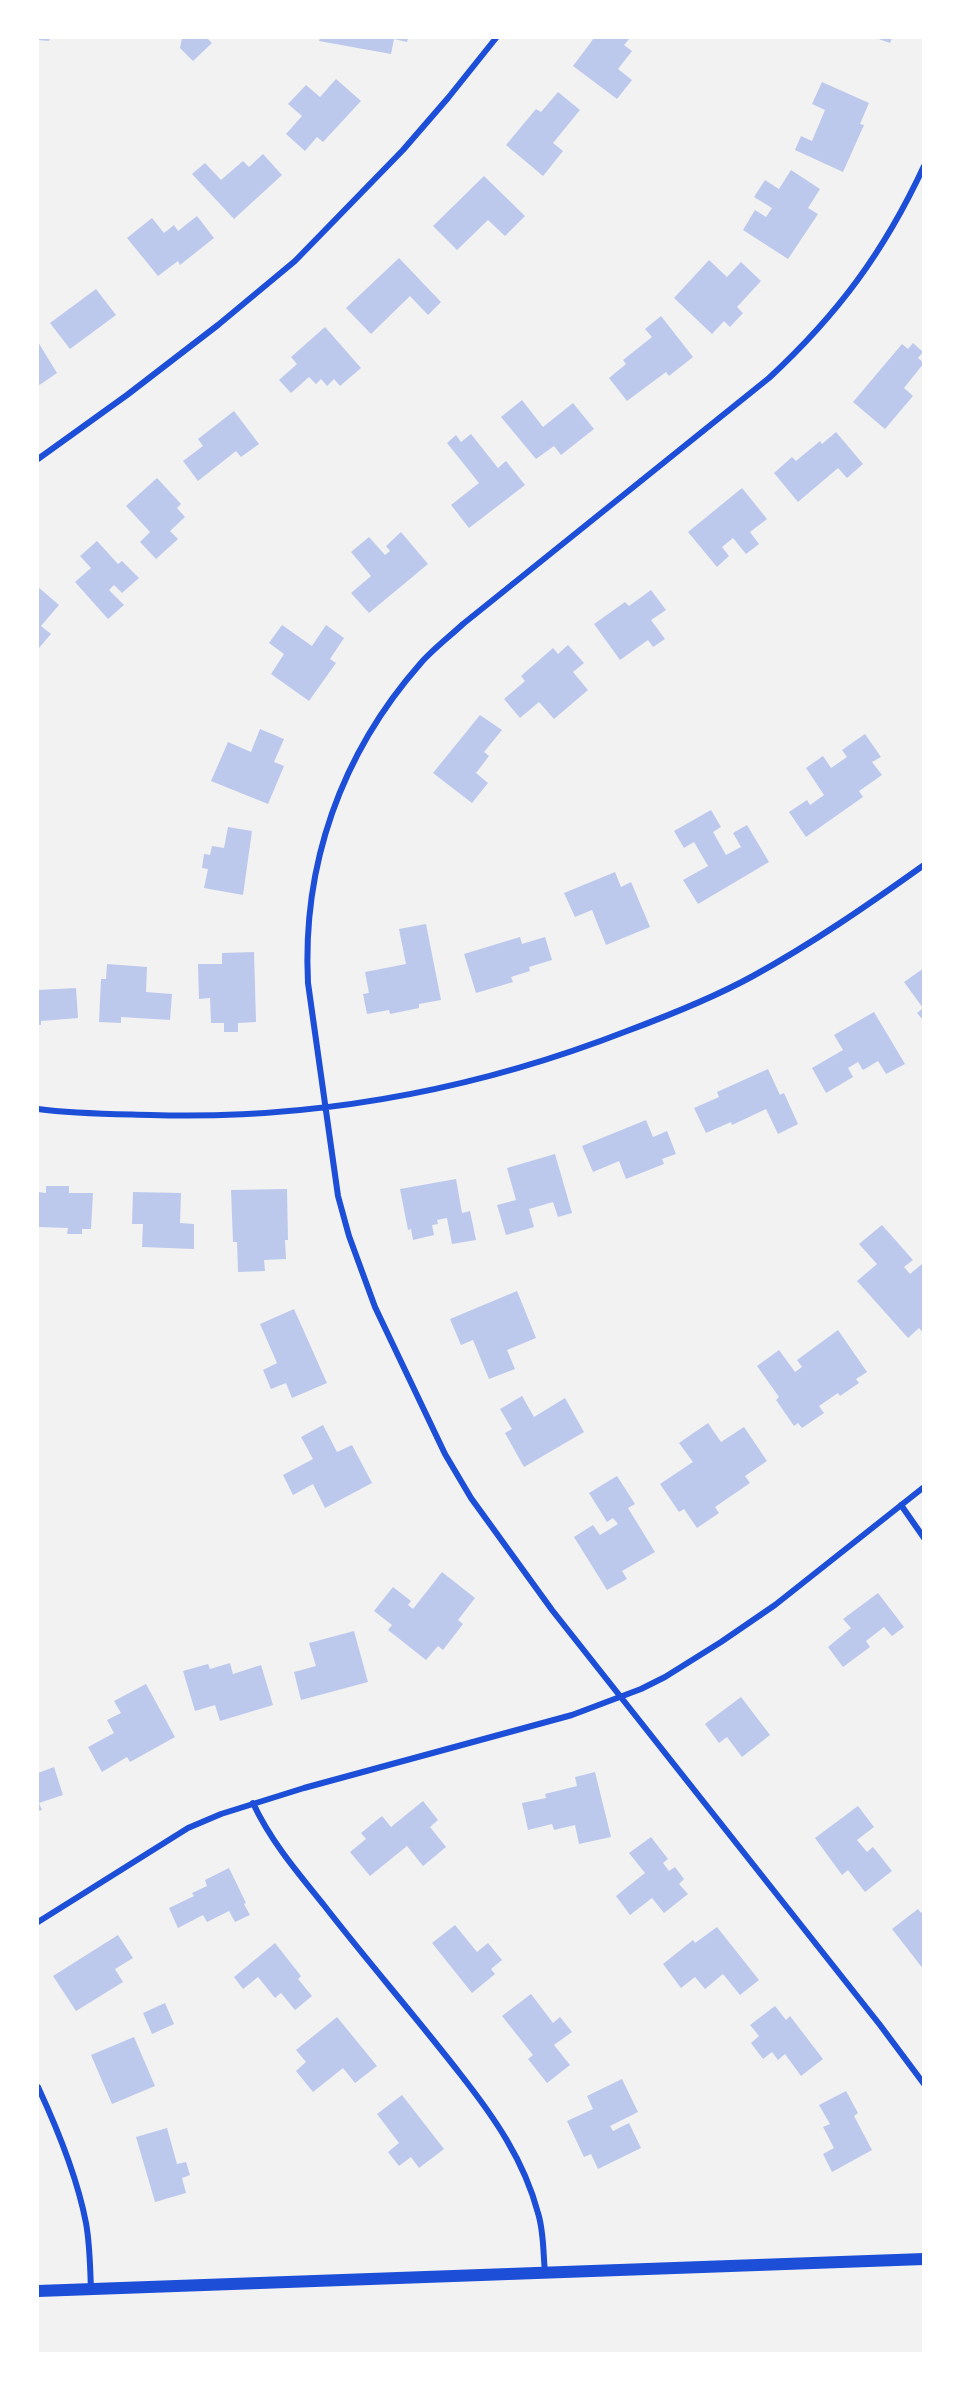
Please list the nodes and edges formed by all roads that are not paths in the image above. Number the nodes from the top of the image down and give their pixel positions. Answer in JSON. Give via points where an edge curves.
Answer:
{"nodes":[{"id":1,"x":496,"y":38,"type":"edge"},
{"id":2,"x":924,"y":166,"type":"edge"},
{"id":3,"x":38,"y":459,"type":"edge"},
{"id":4,"x":924,"y":865,"type":"edge"},
{"id":5,"x":38,"y":1108,"type":"edge"},
{"id":6,"x":326,"y":1108,"type":"junction"},
{"id":7,"x":924,"y":1487,"type":"edge"},
{"id":8,"x":901,"y":1505,"type":"junction"},
{"id":9,"x":924,"y":1538,"type":"edge"},
{"id":10,"x":620,"y":1698,"type":"junction"},
{"id":11,"x":253,"y":1803,"type":"junction"},
{"id":12,"x":38,"y":1922,"type":"edge"},
{"id":13,"x":924,"y":2084,"type":"edge"},
{"id":14,"x":38,"y":2086,"type":"edge"},
{"id":15,"x":924,"y":2259,"type":"edge"},
{"id":16,"x":545,"y":2273,"type":"junction"},
{"id":17,"x":91,"y":2289,"type":"junction"},
{"id":18,"x":38,"y":2291,"type":"edge"}],
"edges":[{"from":1,"to":3,"type":"street","via":[[402,150],[295,261],[218,326]]},
{"from":2,"to":6,"type":"street","via":[[875,254],[843,302],[807,342],[760,386],[455,632],[421,663],[364,740],[339,791],[321,843],[306,950]]},
{"from":4,"to":6,"type":"street","via":[[810,943],[679,1011],[508,1073],[427,1092]]},
{"from":5,"to":6,"type":"street","via":[[181,1116]]},
{"from":6,"to":10,"type":"street","via":[[338,1196],[363,1276],[445,1454],[498,1537]]},
{"from":7,"to":8,"type":"street"},
{"from":8,"to":9,"type":"street"},
{"from":8,"to":10,"type":"street","via":[[730,1636],[665,1677]]},
{"from":10,"to":11,"type":"street","via":[[550,1722]]},
{"from":10,"to":13,"type":"street"},
{"from":11,"to":12,"type":"street","via":[[188,1828]]},
{"from":11,"to":16,"type":"street","via":[[294,1869],[432,2037],[506,2136],[542,2226]]},
{"from":14,"to":17,"type":"street","via":[[80,2197]]},
{"from":15,"to":16,"type":"main road"},
{"from":16,"to":17,"type":"main road"},
{"from":17,"to":18,"type":"main road"}]}
